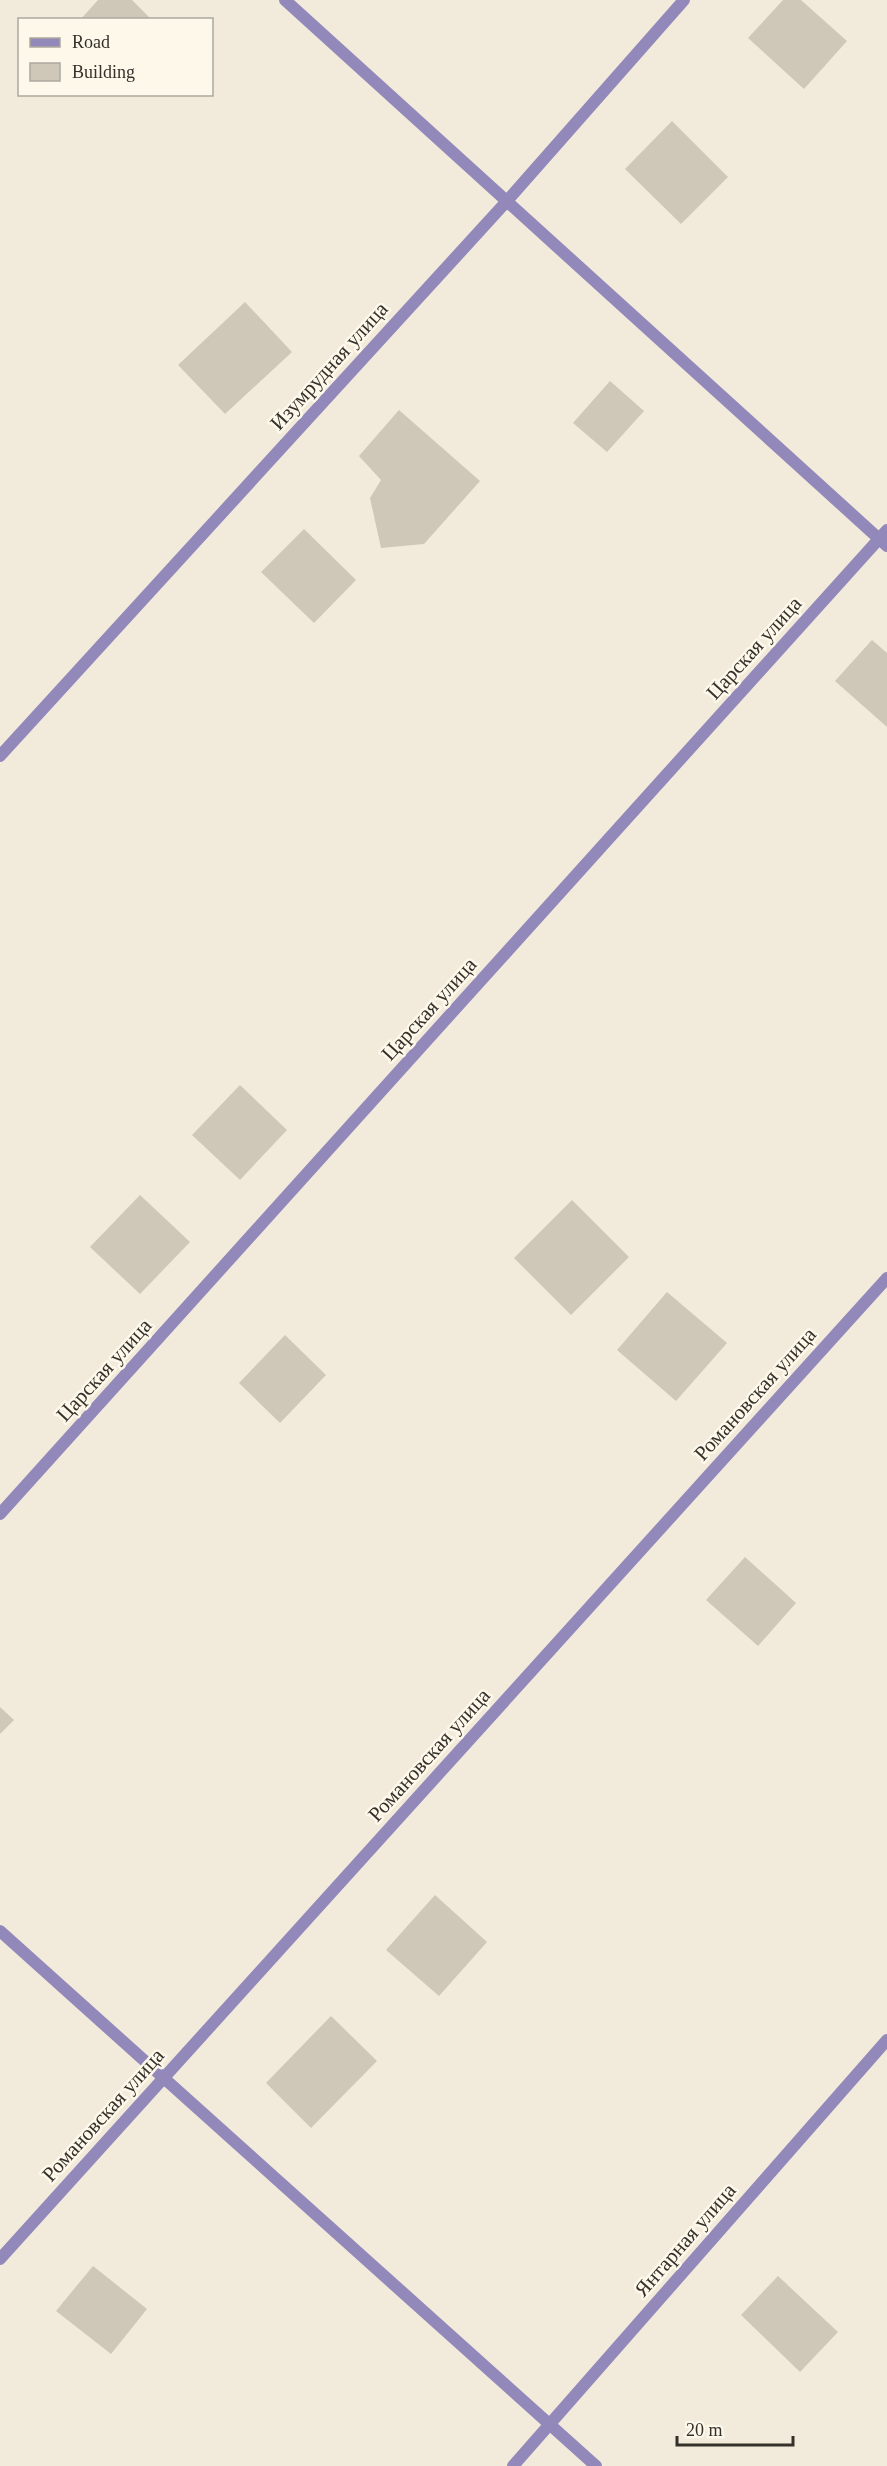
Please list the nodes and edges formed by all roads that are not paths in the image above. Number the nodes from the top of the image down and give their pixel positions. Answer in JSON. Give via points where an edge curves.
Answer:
{"nodes":[{"id":1,"x":285,"y":0,"type":"edge"},
{"id":2,"x":684,"y":0,"type":"edge"},
{"id":3,"x":507,"y":201,"type":"junction"},
{"id":4,"x":884,"y":538,"type":"edge"},
{"id":5,"x":0,"y":756,"type":"edge"},
{"id":6,"x":887,"y":1278,"type":"edge"},
{"id":7,"x":0,"y":1514,"type":"edge"},
{"id":8,"x":0,"y":1931,"type":"edge"},
{"id":9,"x":887,"y":2040,"type":"edge"},
{"id":10,"x":163,"y":2079,"type":"junction"},
{"id":11,"x":0,"y":2259,"type":"edge"},
{"id":12,"x":550,"y":2424,"type":"junction"},
{"id":13,"x":513,"y":2466,"type":"edge"},
{"id":14,"x":596,"y":2466,"type":"edge"}],
"edges":[{"from":1,"to":3,"type":"street"},
{"from":2,"to":3,"type":"street","name":"Изумрудная улица"},
{"from":3,"to":4,"type":"street"},
{"from":3,"to":5,"type":"street","name":"Изумрудная улица"},
{"from":4,"to":7,"type":"street","name":"Царская улица"},
{"from":6,"to":10,"type":"street","name":"Романовская улица"},
{"from":8,"to":10,"type":"street"},
{"from":9,"to":12,"type":"street","name":"Янтарная улица"},
{"from":10,"to":11,"type":"street","name":"Романовская улица"},
{"from":10,"to":12,"type":"street"},
{"from":12,"to":13,"type":"street","name":"Янтарная улица"},
{"from":12,"to":14,"type":"street"}]}
